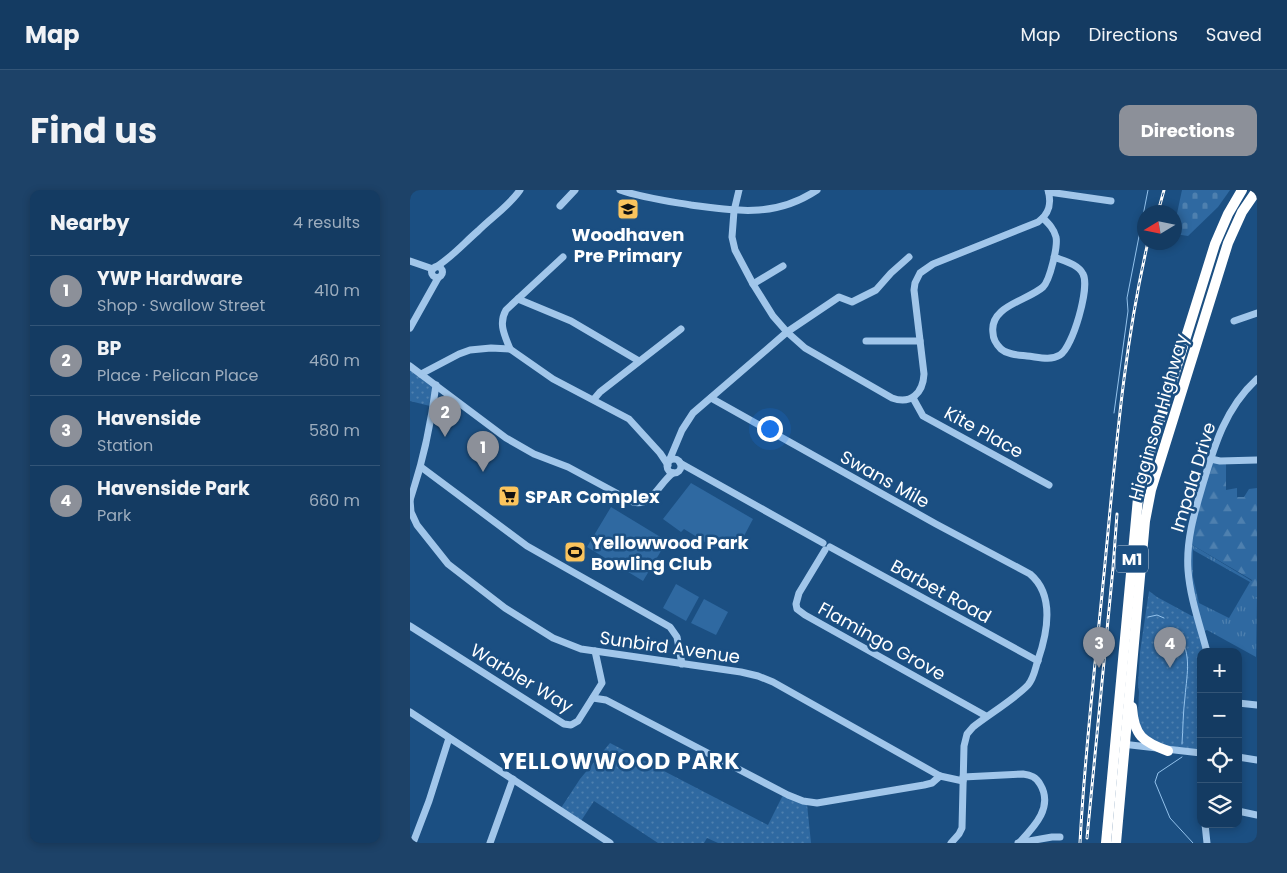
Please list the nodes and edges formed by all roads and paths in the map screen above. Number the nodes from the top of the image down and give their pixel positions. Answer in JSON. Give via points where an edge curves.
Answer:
{"nodes":[{"id":1,"x":520,"y":190,"type":"edge"},
{"id":2,"x":575,"y":190,"type":"edge"},
{"id":3,"x":620,"y":190,"type":"edge"},
{"id":4,"x":739,"y":190,"type":"edge"},
{"id":5,"x":817,"y":190,"type":"edge"},
{"id":6,"x":1242,"y":190,"type":"edge"},
{"id":7,"x":1257,"y":190,"type":"edge"},
{"id":8,"x":1049,"y":191,"type":"edge"},
{"id":9,"x":1112,"y":201,"type":"dead end"},
{"id":10,"x":560,"y":206,"type":"dead end"},
{"id":11,"x":734,"y":211,"type":"junction"},
{"id":12,"x":1043,"y":218,"type":"junction"},
{"id":13,"x":1054,"y":256,"type":"junction"},
{"id":14,"x":563,"y":257,"type":"dead end"},
{"id":15,"x":909,"y":257,"type":"dead end"},
{"id":16,"x":410,"y":261,"type":"edge"},
{"id":17,"x":783,"y":266,"type":"dead end"},
{"id":18,"x":435,"y":272,"type":"junction"},
{"id":19,"x":753,"y":284,"type":"junction"},
{"id":20,"x":518,"y":299,"type":"junction"},
{"id":21,"x":1257,"y":313,"type":"edge"},
{"id":22,"x":1234,"y":321,"type":"dead end"},
{"id":23,"x":410,"y":328,"type":"edge"},
{"id":24,"x":681,"y":328,"type":"dead end"},
{"id":25,"x":786,"y":332,"type":"junction"},
{"id":26,"x":866,"y":341,"type":"dead end"},
{"id":27,"x":920,"y":341,"type":"junction"},
{"id":28,"x":510,"y":349,"type":"junction"},
{"id":29,"x":638,"y":361,"type":"junction"},
{"id":30,"x":410,"y":366,"type":"edge"},
{"id":31,"x":421,"y":374,"type":"junction"},
{"id":32,"x":1257,"y":379,"type":"edge"},
{"id":33,"x":436,"y":385,"type":"junction"},
{"id":34,"x":711,"y":398,"type":"junction"},
{"id":35,"x":913,"y":398,"type":"junction"},
{"id":36,"x":594,"y":400,"type":"junction"},
{"id":37,"x":1211,"y":459,"type":"junction"},
{"id":38,"x":1257,"y":460,"type":"edge"},
{"id":39,"x":673,"y":464,"type":"junction"},
{"id":40,"x":421,"y":467,"type":"junction"},
{"id":41,"x":1049,"y":485,"type":"dead end"},
{"id":42,"x":410,"y":500,"type":"edge"},
{"id":43,"x":826,"y":547,"type":"junction"},
{"id":44,"x":410,"y":626,"type":"edge"},
{"id":45,"x":1206,"y":648,"type":"edge"},
{"id":46,"x":595,"y":651,"type":"junction"},
{"id":47,"x":1038,"y":661,"type":"junction"},
{"id":48,"x":682,"y":664,"type":"junction"},
{"id":49,"x":1130,"y":681,"type":"junction"},
{"id":50,"x":602,"y":683,"type":"junction"},
{"id":51,"x":593,"y":698,"type":"junction"},
{"id":52,"x":606,"y":700,"type":"junction"},
{"id":53,"x":1242,"y":704,"type":"edge"},
{"id":54,"x":1257,"y":705,"type":"edge"},
{"id":55,"x":410,"y":712,"type":"edge"},
{"id":56,"x":986,"y":716,"type":"junction"},
{"id":57,"x":449,"y":738,"type":"junction"},
{"id":58,"x":1120,"y":744,"type":"junction"},
{"id":59,"x":1168,"y":751,"type":"junction"},
{"id":60,"x":1197,"y":753,"type":"edge"},
{"id":61,"x":1242,"y":758,"type":"edge"},
{"id":62,"x":1257,"y":760,"type":"edge"},
{"id":63,"x":940,"y":776,"type":"junction"},
{"id":64,"x":513,"y":779,"type":"junction"},
{"id":65,"x":963,"y":779,"type":"junction"},
{"id":66,"x":1242,"y":812,"type":"edge"},
{"id":67,"x":1257,"y":815,"type":"edge"},
{"id":68,"x":1205,"y":828,"type":"edge"},
{"id":69,"x":1056,"y":839,"type":"edge"},
{"id":70,"x":412,"y":843,"type":"edge"},
{"id":71,"x":490,"y":843,"type":"edge"},
{"id":72,"x":610,"y":843,"type":"edge"},
{"id":73,"x":951,"y":843,"type":"edge"},
{"id":74,"x":1018,"y":843,"type":"edge"},
{"id":75,"x":1106,"y":843,"type":"edge"},
{"id":76,"x":1116,"y":843,"type":"edge"},
{"id":77,"x":1207,"y":843,"type":"edge"}],
"edges":[{"from":1,"to":18,"type":"street","via":[[504,209]]},
{"from":2,"to":10,"type":"street"},
{"from":3,"to":11,"type":"street","via":[[649,199]]},
{"from":4,"to":11,"type":"street"},
{"from":5,"to":11,"type":"street","via":[[774,208]]},
{"from":6,"to":58,"type":"highway","name":"Higginson Highway","number":"M1","via":[[1215,244],[1142,478]]},
{"from":7,"to":49,"type":"highway","name":"Higginson Highway","number":"M1","via":[[1242,212],[1228,244],[1150,490]]},
{"from":8,"to":9,"type":"street"},
{"from":8,"to":12,"type":"street","via":[[1050,206]]},
{"from":11,"to":19,"type":"street","via":[[732,237],[735,250]]},
{"from":12,"to":13,"type":"street","via":[[1056,235]]},
{"from":12,"to":27,"type":"street","via":[[1032,226],[924,270],[917,278],[914,290]]},
{"from":13,"to":13,"type":"street","via":[[1043,287],[996,317],[993,336],[1004,351],[1050,358],[1068,346],[1085,279],[1077,267]]},
{"from":14,"to":20,"type":"street"},
{"from":15,"to":25,"type":"street","via":[[872,293],[852,302],[839,297]]},
{"from":16,"to":18,"type":"street"},
{"from":17,"to":19,"type":"street"},
{"from":18,"to":23,"type":"street","via":[[432,286]]},
{"from":19,"to":25,"type":"street"},
{"from":20,"to":28,"type":"street","via":[[502,319]]},
{"from":20,"to":29,"type":"street","via":[[571,321]]},
{"from":21,"to":22,"type":"street"},
{"from":24,"to":29,"type":"street"},
{"from":25,"to":34,"type":"street"},
{"from":25,"to":35,"type":"street","via":[[805,348],[892,398]]},
{"from":26,"to":27,"type":"street"},
{"from":27,"to":35,"type":"street","via":[[923,384]]},
{"from":28,"to":31,"type":"street","via":[[470,350]]},
{"from":28,"to":36,"type":"street","via":[[553,379]]},
{"from":29,"to":36,"type":"street"},
{"from":30,"to":31,"type":"street"},
{"from":31,"to":33,"type":"street"},
{"from":32,"to":37,"type":"street","name":"Impala Drive","via":[[1231,411]]},
{"from":33,"to":39,"type":"street","via":[[506,438],[638,503],[650,499]]},
{"from":33,"to":40,"type":"street"},
{"from":34,"to":39,"type":"street","via":[[687,420],[674,448]]},
{"from":34,"to":47,"type":"street","name":"Swans Mile","via":[[1030,574],[1042,588],[1046,606],[1045,641]]},
{"from":35,"to":41,"type":"street","name":"Kite Place","via":[[923,416]]},
{"from":36,"to":39,"type":"street","via":[[629,419]]},
{"from":37,"to":38,"type":"street"},
{"from":37,"to":45,"type":"street","name":"Impala Drive","via":[[1193,518],[1188,553],[1190,588]]},
{"from":39,"to":43,"type":"street","name":"Barbet Road","via":[[696,472]]},
{"from":40,"to":42,"type":"street"},
{"from":40,"to":48,"type":"street","via":[[527,546],[670,627],[677,637]]},
{"from":42,"to":46,"type":"street","name":"Sunbird Avenue","via":[[417,525],[454,570],[553,638]]},
{"from":43,"to":47,"type":"street","name":"Barbet Road"},
{"from":43,"to":56,"type":"street","name":"Flamingo Grove","via":[[799,593],[796,604],[799,610]]},
{"from":44,"to":51,"type":"street","name":"Warbler Way","via":[[564,724],[571,725],[578,720]]},
{"from":46,"to":48,"type":"street","name":"Sunbird Avenue"},
{"from":46,"to":50,"type":"street"},
{"from":47,"to":56,"type":"street","via":[[1027,686]]},
{"from":48,"to":63,"type":"street","name":"Sunbird Avenue","via":[[767,679]]},
{"from":49,"to":58,"type":"highway","name":"Higginson Highway","number":"M1"},
{"from":49,"to":59,"type":"highway","via":[[1133,717],[1138,733],[1148,743]]},
{"from":50,"to":51,"type":"street","name":"Warbler Way"},
{"from":50,"to":52,"type":"street"},
{"from":51,"to":52,"type":"street"},
{"from":52,"to":63,"type":"street","via":[[803,802],[924,785]]},
{"from":53,"to":54,"type":"street"},
{"from":55,"to":57,"type":"street"},
{"from":56,"to":65,"type":"street","via":[[967,734]]},
{"from":57,"to":64,"type":"street"},
{"from":57,"to":70,"type":"street"},
{"from":58,"to":59,"type":"street"},
{"from":58,"to":75,"type":"highway","name":"Higginson Highway","number":"M1"},
{"from":58,"to":76,"type":"highway","name":"Higginson Highway","number":"M1"},
{"from":59,"to":60,"type":"street"},
{"from":61,"to":62,"type":"street"},
{"from":63,"to":65,"type":"street","name":"Sunbird Avenue"},
{"from":64,"to":71,"type":"street"},
{"from":64,"to":72,"type":"street"},
{"from":65,"to":73,"type":"street","via":[[961,831]]},
{"from":65,"to":74,"type":"street","name":"Sunbird Avenue","via":[[1023,774],[1037,780],[1045,794],[1043,811]]},
{"from":66,"to":67,"type":"street"},
{"from":68,"to":77,"type":"street"},
{"from":69,"to":74,"type":"street"}]}
